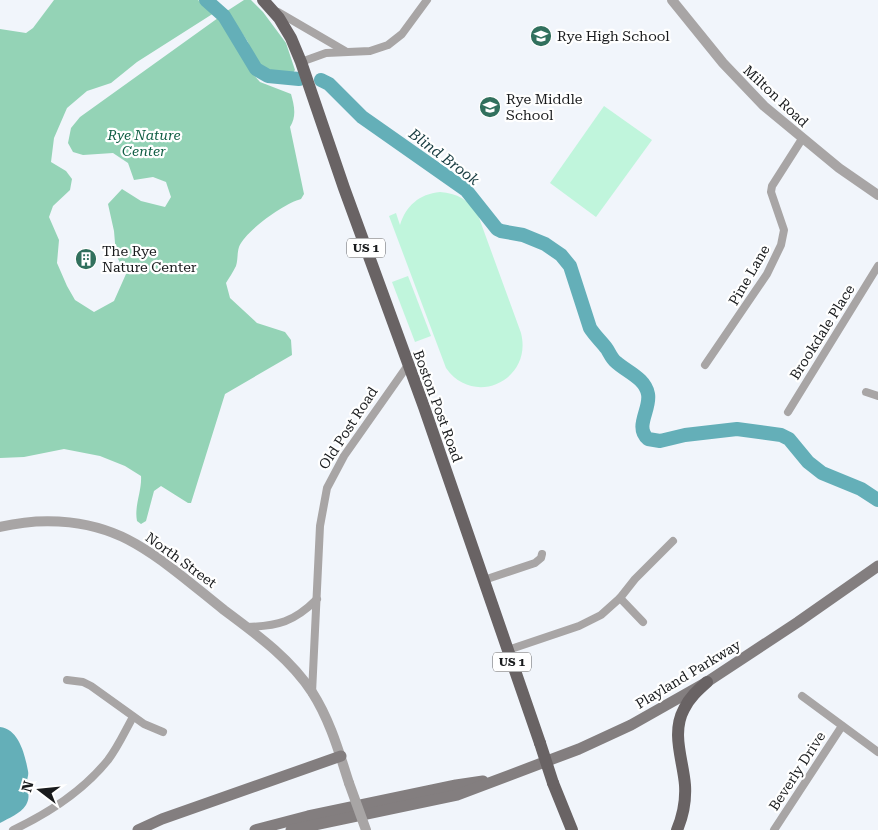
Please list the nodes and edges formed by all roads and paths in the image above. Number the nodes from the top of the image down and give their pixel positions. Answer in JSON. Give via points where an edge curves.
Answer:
{"nodes":[{"id":1,"x":427,"y":0,"type":"edge"},
{"id":2,"x":672,"y":0,"type":"edge"},
{"id":3,"x":267,"y":4,"type":"edge"},
{"id":4,"x":345,"y":51,"type":"junction"},
{"id":5,"x":301,"y":62,"type":"junction"},
{"id":6,"x":802,"y":139,"type":"junction"},
{"id":7,"x":878,"y":195,"type":"edge"},
{"id":8,"x":878,"y":266,"type":"edge"},
{"id":9,"x":408,"y":365,"type":"junction"},
{"id":10,"x":705,"y":365,"type":"dead end"},
{"id":11,"x":866,"y":392,"type":"dead end"},
{"id":12,"x":878,"y":396,"type":"edge"},
{"id":13,"x":788,"y":412,"type":"dead end"},
{"id":14,"x":0,"y":526,"type":"edge"},
{"id":15,"x":673,"y":541,"type":"dead end"},
{"id":16,"x":542,"y":554,"type":"dead end"},
{"id":17,"x":878,"y":566,"type":"edge"},
{"id":18,"x":484,"y":580,"type":"junction"},
{"id":19,"x":620,"y":598,"type":"junction"},
{"id":20,"x":317,"y":599,"type":"junction"},
{"id":21,"x":643,"y":622,"type":"dead end"},
{"id":22,"x":247,"y":627,"type":"junction"},
{"id":23,"x":508,"y":650,"type":"junction"},
{"id":24,"x":67,"y":680,"type":"dead end"},
{"id":25,"x":707,"y":682,"type":"junction"},
{"id":26,"x":312,"y":693,"type":"junction"},
{"id":27,"x":802,"y":696,"type":"dead end"},
{"id":28,"x":133,"y":717,"type":"junction"},
{"id":29,"x":842,"y":726,"type":"junction"},
{"id":30,"x":163,"y":732,"type":"dead end"},
{"id":31,"x":878,"y":752,"type":"edge"},
{"id":32,"x":340,"y":756,"type":"junction"},
{"id":33,"x":497,"y":779,"type":"junction"},
{"id":34,"x":162,"y":819,"type":"junction"},
{"id":35,"x":13,"y":830,"type":"edge"},
{"id":36,"x":138,"y":830,"type":"edge"},
{"id":37,"x":151,"y":830,"type":"edge"},
{"id":38,"x":255,"y":830,"type":"edge"},
{"id":39,"x":291,"y":830,"type":"edge"},
{"id":40,"x":366,"y":830,"type":"edge"},
{"id":41,"x":572,"y":830,"type":"edge"},
{"id":42,"x":677,"y":830,"type":"edge"},
{"id":43,"x":774,"y":830,"type":"edge"}],
"edges":[{"from":1,"to":4,"type":"street","via":[[402,34],[388,45],[370,51]]},
{"from":2,"to":6,"type":"street","name":"Milton Road","via":[[744,86]]},
{"from":3,"to":4,"type":"street"},
{"from":3,"to":5,"type":"main road","name":"Boston Post Road","number":"US 1","via":[[286,28]]},
{"from":4,"to":5,"type":"street","via":[[326,53]]},
{"from":5,"to":9,"type":"main road","name":"Boston Post Road","number":"US 1"},
{"from":6,"to":7,"type":"street","name":"Milton Road"},
{"from":6,"to":10,"type":"street","name":"Pine Lane","via":[[770,192],[784,230],[781,245],[767,274]]},
{"from":8,"to":13,"type":"street","name":"Brookdale Place"},
{"from":9,"to":18,"type":"main road","name":"Boston Post Road","number":"US 1"},
{"from":9,"to":20,"type":"street","name":"Old Post Road","via":[[344,456],[328,488],[320,526]]},
{"from":11,"to":12,"type":"street"},
{"from":14,"to":22,"type":"street","name":"North Street","via":[[63,522],[94,527],[122,537],[158,558]]},
{"from":15,"to":19,"type":"street"},
{"from":16,"to":18,"type":"street","via":[[535,563]]},
{"from":17,"to":25,"type":"main road","name":"Playland Parkway"},
{"from":18,"to":23,"type":"main road","name":"Boston Post Road","number":"US 1"},
{"from":19,"to":21,"type":"street"},
{"from":19,"to":23,"type":"street","via":[[601,615],[579,626]]},
{"from":20,"to":22,"type":"street","via":[[281,624]]},
{"from":20,"to":26,"type":"street","name":"Old Post Road"},
{"from":22,"to":26,"type":"street","name":"North Street","via":[[292,666]]},
{"from":23,"to":41,"type":"main road","name":"Boston Post Road","number":"US 1","bridge":true},
{"from":24,"to":28,"type":"street","via":[[91,686]]},
{"from":25,"to":33,"type":"main road","name":"Playland Parkway","via":[[605,738]]},
{"from":25,"to":42,"type":"main road","via":[[684,708],[679,726],[686,795]]},
{"from":26,"to":32,"type":"street"},
{"from":27,"to":29,"type":"street"},
{"from":28,"to":30,"type":"street"},
{"from":28,"to":35,"type":"street","via":[[109,758],[83,786]]},
{"from":29,"to":31,"type":"street"},
{"from":29,"to":43,"type":"street","name":"Beverly Drive"},
{"from":32,"to":34,"type":"main road"},
{"from":32,"to":40,"type":"street","bridge":true},
{"from":33,"to":38,"type":"main road","name":"Playland Parkway","via":[[308,816]]},
{"from":33,"to":39,"type":"main road","name":"Playland Parkway","via":[[457,795]]},
{"from":34,"to":36,"type":"main road"},
{"from":34,"to":37,"type":"main road"}]}
